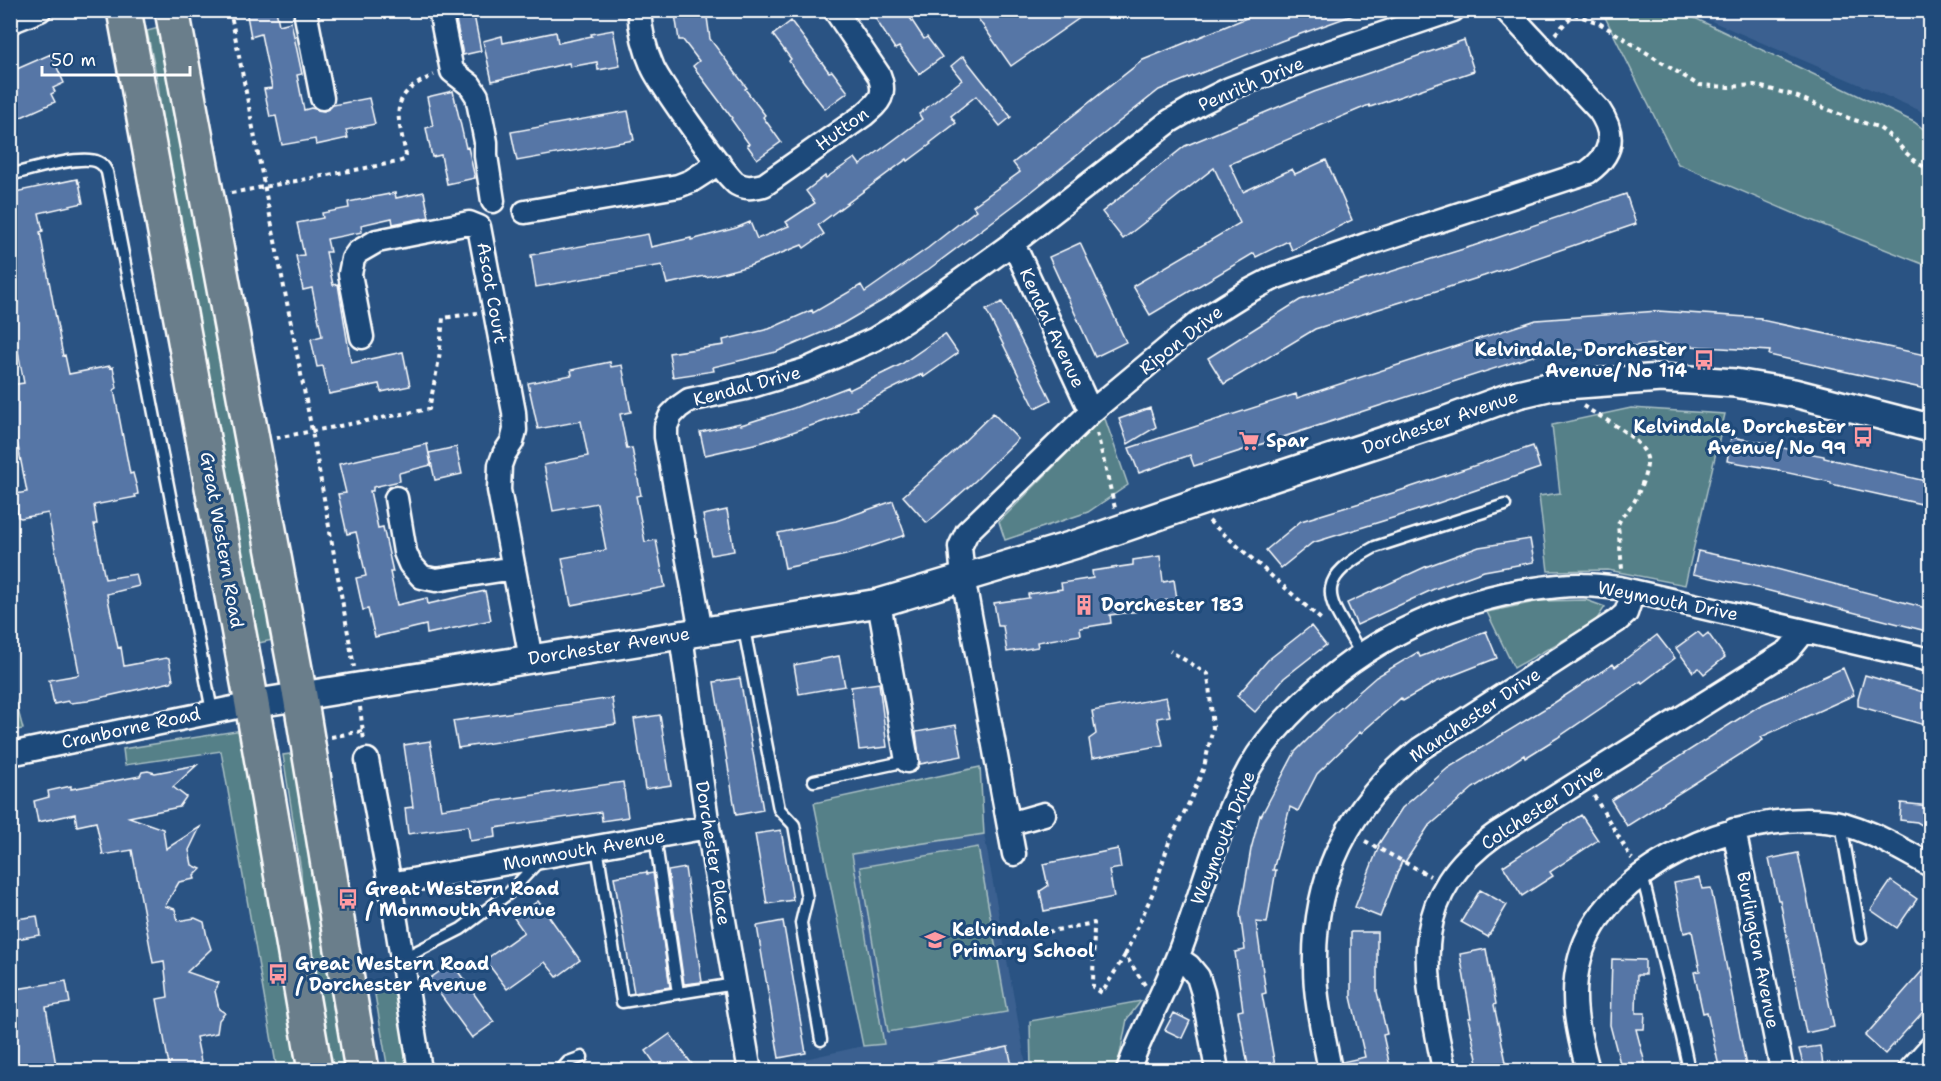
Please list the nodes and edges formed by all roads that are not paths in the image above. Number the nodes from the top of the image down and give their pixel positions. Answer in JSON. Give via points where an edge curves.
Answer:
{"nodes":[{"id":1,"x":40,"y":10,"type":"edge"},
{"id":2,"x":124,"y":10,"type":"edge"},
{"id":3,"x":172,"y":10,"type":"edge"},
{"id":4,"x":307,"y":10,"type":"edge"},
{"id":5,"x":440,"y":10,"type":"edge"},
{"id":6,"x":639,"y":10,"type":"edge"},
{"id":7,"x":835,"y":10,"type":"edge"},
{"id":8,"x":1453,"y":10,"type":"edge"},
{"id":9,"x":1506,"y":10,"type":"edge"},
{"id":10,"x":10,"y":22,"type":"edge"},
{"id":11,"x":322,"y":98,"type":"dead end"},
{"id":12,"x":719,"y":164,"type":"junction"},
{"id":13,"x":10,"y":175,"type":"edge"},
{"id":14,"x":493,"y":201,"type":"dead end"},
{"id":15,"x":525,"y":212,"type":"dead end"},
{"id":16,"x":1013,"y":243,"type":"junction"},
{"id":17,"x":362,"y":337,"type":"dead end"},
{"id":18,"x":1091,"y":412,"type":"junction"},
{"id":19,"x":1930,"y":428,"type":"edge"},
{"id":20,"x":396,"y":498,"type":"dead end"},
{"id":21,"x":1505,"y":505,"type":"dead end"},
{"id":22,"x":514,"y":568,"type":"junction"},
{"id":23,"x":963,"y":577,"type":"junction"},
{"id":24,"x":1626,"y":590,"type":"junction"},
{"id":25,"x":879,"y":603,"type":"junction"},
{"id":26,"x":743,"y":624,"type":"junction"},
{"id":27,"x":1801,"y":630,"type":"junction"},
{"id":28,"x":691,"y":634,"type":"junction"},
{"id":29,"x":1361,"y":654,"type":"junction"},
{"id":30,"x":531,"y":659,"type":"junction"},
{"id":31,"x":1930,"y":660,"type":"edge"},
{"id":32,"x":300,"y":696,"type":"junction"},
{"id":33,"x":252,"y":704,"type":"junction"},
{"id":34,"x":212,"y":711,"type":"junction"},
{"id":35,"x":10,"y":754,"type":"edge"},
{"id":36,"x":367,"y":760,"type":"road end"},
{"id":37,"x":907,"y":761,"type":"joint"},
{"id":38,"x":814,"y":781,"type":"dead end"},
{"id":39,"x":1044,"y":814,"type":"dead end"},
{"id":40,"x":1009,"y":824,"type":"junction"},
{"id":41,"x":1841,"y":824,"type":"junction"},
{"id":42,"x":708,"y":827,"type":"junction"},
{"id":43,"x":1734,"y":831,"type":"junction"},
{"id":44,"x":655,"y":837,"type":"junction"},
{"id":45,"x":597,"y":847,"type":"junction"},
{"id":46,"x":1014,"y":854,"type":"dead end"},
{"id":47,"x":542,"y":857,"type":"junction"},
{"id":48,"x":1930,"y":865,"type":"edge"},
{"id":49,"x":1642,"y":875,"type":"junction"},
{"id":50,"x":390,"y":884,"type":"junction"},
{"id":51,"x":1861,"y":938,"type":"dead end"},
{"id":52,"x":1177,"y":958,"type":"junction"},
{"id":53,"x":402,"y":959,"type":"junction"},
{"id":54,"x":735,"y":984,"type":"junction"},
{"id":55,"x":678,"y":993,"type":"junction"},
{"id":56,"x":821,"y":1040,"type":"dead end"},
{"id":57,"x":1930,"y":1048,"type":"edge"},
{"id":58,"x":582,"y":1057,"type":"dead end"},
{"id":59,"x":315,"y":1071,"type":"edge"},
{"id":60,"x":362,"y":1071,"type":"edge"},
{"id":61,"x":420,"y":1071,"type":"edge"},
{"id":62,"x":561,"y":1071,"type":"edge"},
{"id":63,"x":748,"y":1071,"type":"edge"},
{"id":64,"x":1128,"y":1071,"type":"edge"},
{"id":65,"x":1217,"y":1071,"type":"edge"},
{"id":66,"x":1330,"y":1071,"type":"edge"},
{"id":67,"x":1444,"y":1071,"type":"edge"},
{"id":68,"x":1588,"y":1071,"type":"edge"},
{"id":69,"x":1689,"y":1071,"type":"edge"},
{"id":70,"x":1782,"y":1071,"type":"edge"},
{"id":71,"x":1910,"y":1071,"type":"edge"}],
"edges":[{"from":1,"to":10,"type":"street"},
{"from":2,"to":33,"type":"main road","name":"Great Western Road"},
{"from":3,"to":32,"type":"main road"},
{"from":4,"to":11,"type":"street"},
{"from":5,"to":14,"type":"street","via":[[452,71],[477,96]]},
{"from":6,"to":12,"type":"street","name":"Hutton","via":[[654,71]]},
{"from":7,"to":12,"type":"street","name":"Hutton","via":[[879,75],[882,93],[878,103],[764,185],[753,188],[735,183]]},
{"from":8,"to":16,"type":"street","name":"Penrith Drive","via":[[1298,63],[1199,104],[1170,121]]},
{"from":9,"to":18,"type":"street","name":"Ripon Drive","via":[[1606,120],[1610,131],[1606,155],[1599,164],[1588,172],[1274,278],[1199,322]]},
{"from":12,"to":15,"type":"street","via":[[678,186]]},
{"from":13,"to":34,"type":"lane","via":[[74,160],[98,162],[107,172]]},
{"from":16,"to":18,"type":"street","name":"Kendal Avenue"},
{"from":16,"to":28,"type":"street","name":"Kendal Drive","via":[[874,339],[805,370],[689,400],[671,415],[666,437]]},
{"from":17,"to":22,"type":"street","name":"Ascot Court","via":[[350,274],[358,252],[377,241],[470,224],[478,226],[514,412],[515,430],[499,474]]},
{"from":18,"to":23,"type":"street","name":"Ripon Drive","via":[[967,532],[960,547]]},
{"from":19,"to":23,"type":"street","name":"Dorchester Avenue","via":[[1794,393],[1736,383],[1661,378],[1552,386],[1518,394],[1120,530]]},
{"from":20,"to":22,"type":"street","via":[[405,552],[422,577],[436,580]]},
{"from":21,"to":29,"type":"lane","via":[[1375,547],[1337,574],[1331,582],[1330,599]]},
{"from":22,"to":30,"type":"street","name":"Ascot Court"},
{"from":23,"to":25,"type":"street","name":"Dorchester Avenue"},
{"from":23,"to":40,"type":"street"},
{"from":24,"to":27,"type":"street","name":"Weymouth Drive"},
{"from":24,"to":29,"type":"street","name":"Weymouth Drive","via":[[1571,585],[1492,596],[1440,613]]},
{"from":24,"to":66,"type":"street","name":"Manchester Drive","via":[[1626,613],[1617,621],[1420,749],[1378,786],[1347,831],[1329,872],[1316,929],[1315,968]]},
{"from":25,"to":26,"type":"street","name":"Dorchester Avenue"},
{"from":25,"to":37,"type":"street"},
{"from":26,"to":28,"type":"street","name":"Dorchester Avenue"},
{"from":26,"to":56,"type":"lane","via":[[780,809],[794,825],[800,856],[807,898],[801,923]]},
{"from":27,"to":31,"type":"street","name":"Weymouth Drive"},
{"from":27,"to":67,"type":"street","name":"Colchester Drive","via":[[1788,651],[1481,844],[1467,857],[1446,884],[1428,931],[1429,985]]},
{"from":28,"to":30,"type":"street","name":"Dorchester Avenue"},
{"from":28,"to":42,"type":"street","name":"Dorchester Place"},
{"from":29,"to":52,"type":"street","name":"Weymouth Drive","via":[[1293,712],[1250,767],[1226,820]]},
{"from":30,"to":32,"type":"street","name":"Dorchester Avenue"},
{"from":32,"to":33,"type":"street","name":"Dorchester Avenue"},
{"from":32,"to":60,"type":"main road"},
{"from":33,"to":34,"type":"street","name":"Cranborne Road"},
{"from":33,"to":59,"type":"main road","name":"Great Western Road"},
{"from":34,"to":35,"type":"street","name":"Cranborne Road"},
{"from":36,"to":50,"type":"street"},
{"from":37,"to":38,"type":"lane"},
{"from":39,"to":40,"type":"street"},
{"from":40,"to":46,"type":"street"},
{"from":41,"to":43,"type":"street","via":[[1787,821]]},
{"from":41,"to":48,"type":"street"},
{"from":41,"to":51,"type":"lane"},
{"from":42,"to":44,"type":"street","name":"Monmouth Avenue"},
{"from":42,"to":54,"type":"street","name":"Dorchester Place"},
{"from":43,"to":49,"type":"street","via":[[1671,856]]},
{"from":43,"to":70,"type":"street","name":"Burlington Avenue"},
{"from":44,"to":45,"type":"street","name":"Monmouth Avenue"},
{"from":44,"to":55,"type":"lane"},
{"from":45,"to":47,"type":"street","name":"Monmouth Avenue"},
{"from":45,"to":55,"type":"lane","via":[[622,1002]]},
{"from":47,"to":50,"type":"street","name":"Monmouth Avenue"},
{"from":47,"to":53,"type":"lane","via":[[508,893],[461,929]]},
{"from":49,"to":68,"type":"street","via":[[1599,918],[1580,957],[1574,998]]},
{"from":49,"to":69,"type":"lane"},
{"from":50,"to":53,"type":"street"},
{"from":52,"to":64,"type":"street","name":"Weymouth Drive"},
{"from":52,"to":65,"type":"street","via":[[1198,977]]},
{"from":53,"to":61,"type":"street"},
{"from":54,"to":55,"type":"lane"},
{"from":54,"to":63,"type":"street","name":"Dorchester Place"},
{"from":57,"to":71,"type":"street"},
{"from":58,"to":62,"type":"lane","via":[[568,1062]]}]}
